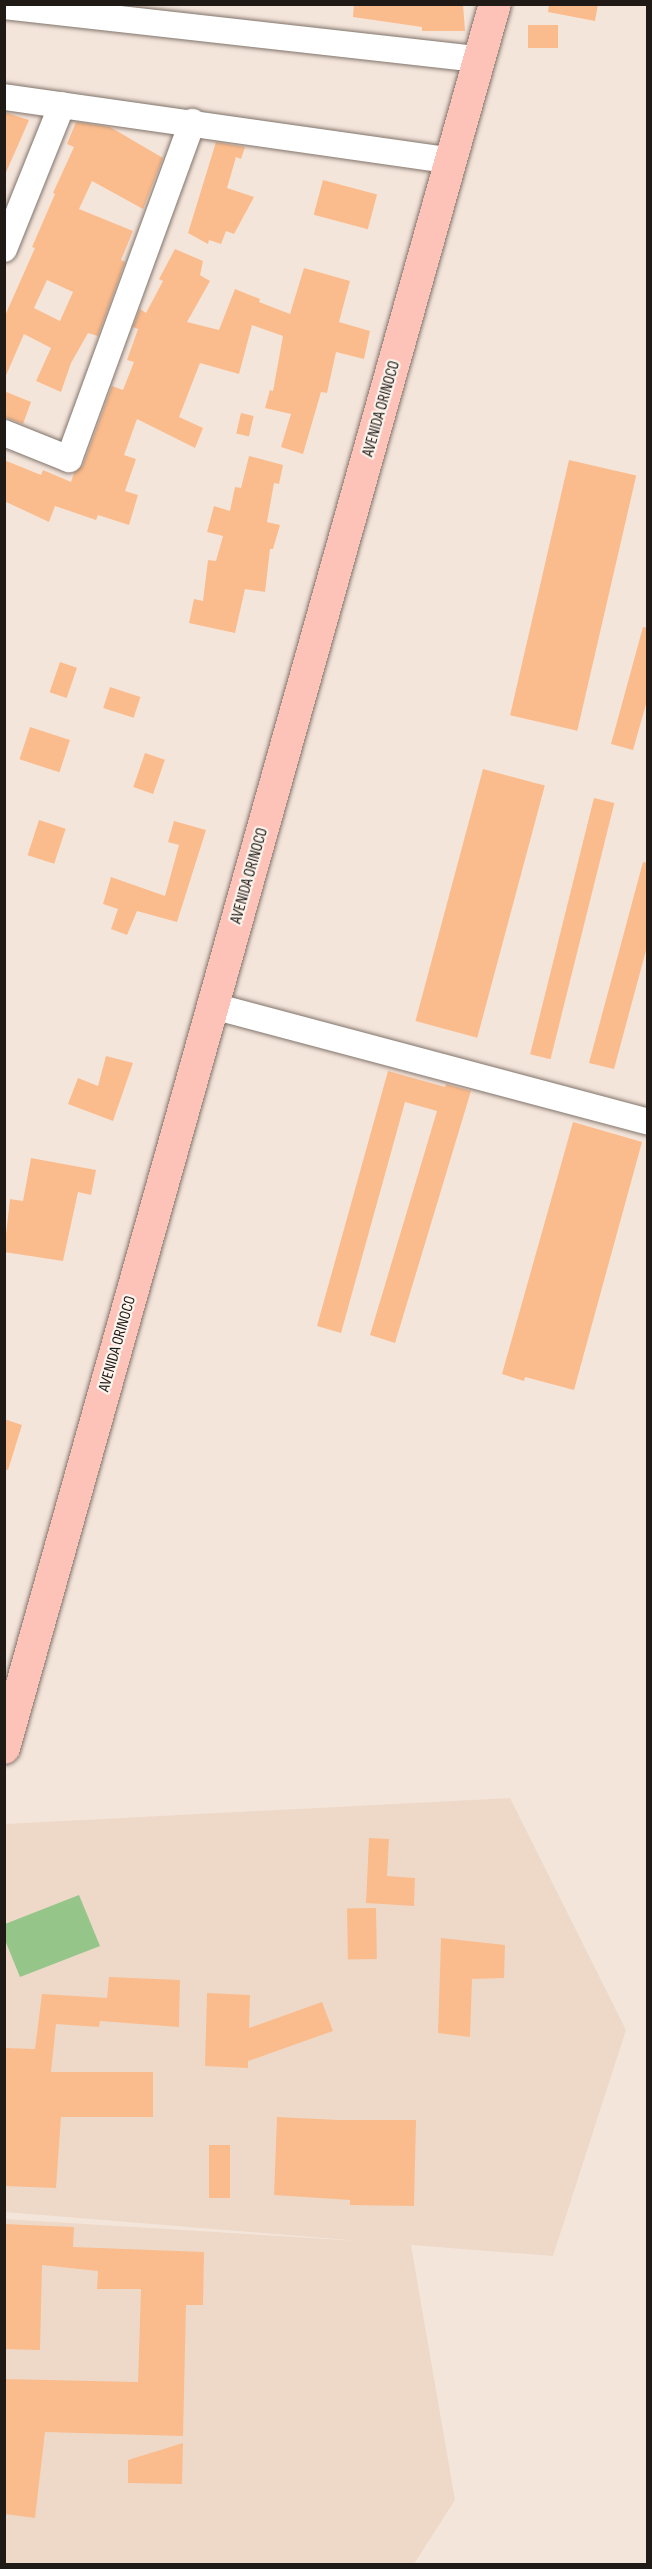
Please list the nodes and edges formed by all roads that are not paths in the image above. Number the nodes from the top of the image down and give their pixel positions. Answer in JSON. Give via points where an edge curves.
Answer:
{"nodes":[{"id":1,"x":495,"y":4,"type":"edge"},
{"id":2,"x":4,"y":6,"type":"edge"},
{"id":3,"x":480,"y":59,"type":"junction"},
{"id":4,"x":4,"y":97,"type":"edge"},
{"id":5,"x":62,"y":105,"type":"junction"},
{"id":6,"x":192,"y":122,"type":"junction"},
{"id":7,"x":452,"y":161,"type":"junction"},
{"id":8,"x":4,"y":249,"type":"edge"},
{"id":9,"x":4,"y":433,"type":"edge"},
{"id":10,"x":213,"y":1006,"type":"junction"},
{"id":11,"x":648,"y":1122,"type":"edge"},
{"id":12,"x":4,"y":1748,"type":"edge"}],
"edges":[{"from":1,"to":3,"type":"main road","name":"AVENIDA ORINOCO"},
{"from":2,"to":3,"type":"street"},
{"from":3,"to":7,"type":"main road","name":"AVENIDA ORINOCO"},
{"from":4,"to":5,"type":"street"},
{"from":5,"to":6,"type":"street"},
{"from":5,"to":8,"type":"street"},
{"from":6,"to":7,"type":"street"},
{"from":6,"to":9,"type":"street","via":[[69,459]]},
{"from":7,"to":10,"type":"main road","name":"AVENIDA ORINOCO"},
{"from":10,"to":11,"type":"street"},
{"from":10,"to":12,"type":"main road","name":"AVENIDA ORINOCO"}]}
